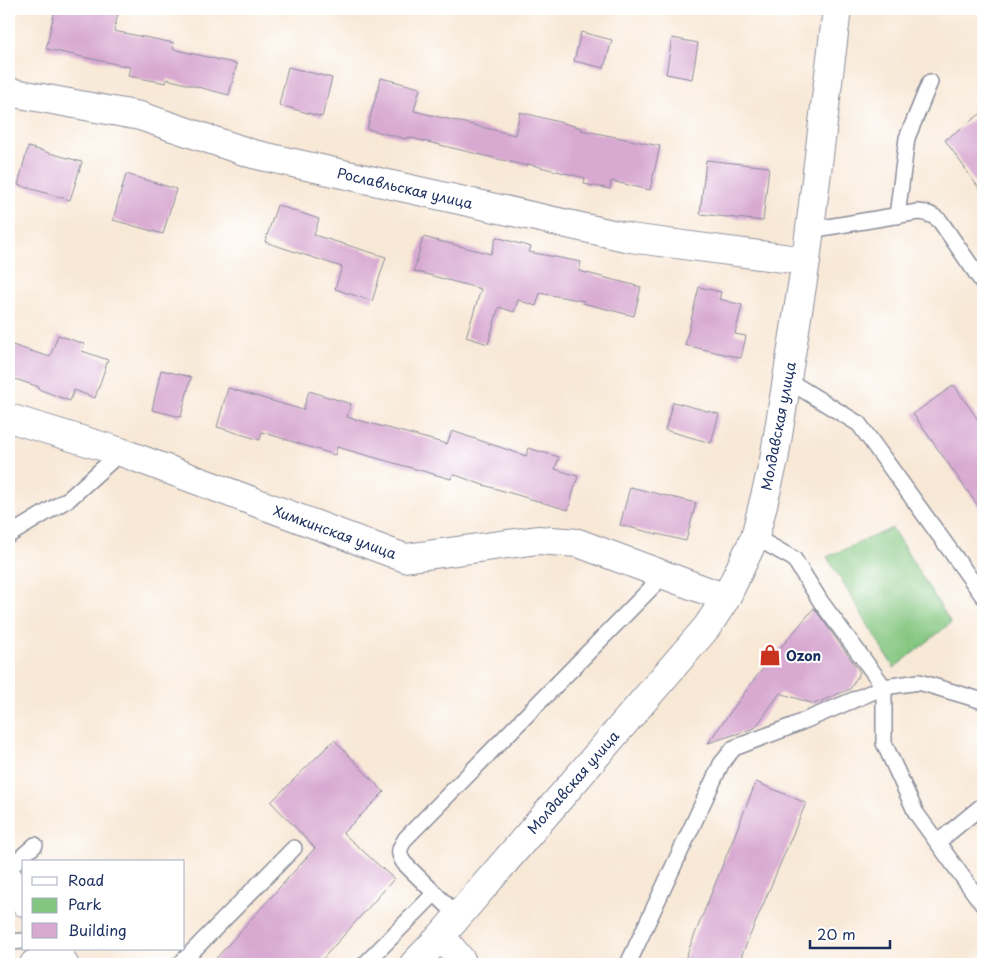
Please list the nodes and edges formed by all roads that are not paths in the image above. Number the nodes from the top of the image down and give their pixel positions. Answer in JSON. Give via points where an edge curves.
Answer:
{"nodes":[{"id":1,"x":837,"y":9,"type":"edge"},
{"id":2,"x":930,"y":82,"type":"dead end"},
{"id":3,"x":9,"y":92,"type":"edge"},
{"id":4,"x":897,"y":216,"type":"junction"},
{"id":5,"x":810,"y":230,"type":"junction"},
{"id":6,"x":806,"y":261,"type":"junction"},
{"id":7,"x":983,"y":283,"type":"edge"},
{"id":8,"x":787,"y":380,"type":"junction"},
{"id":9,"x":9,"y":418,"type":"edge"},
{"id":10,"x":121,"y":452,"type":"junction"},
{"id":11,"x":9,"y":535,"type":"edge"},
{"id":12,"x":754,"y":537,"type":"junction"},
{"id":13,"x":664,"y":575,"type":"junction"},
{"id":14,"x":983,"y":596,"type":"edge"},
{"id":15,"x":726,"y":598,"type":"junction"},
{"id":16,"x":884,"y":687,"type":"junction"},
{"id":17,"x":983,"y":701,"type":"edge"},
{"id":18,"x":983,"y":805,"type":"edge"},
{"id":19,"x":938,"y":842,"type":"junction"},
{"id":20,"x":35,"y":845,"type":"dead end"},
{"id":21,"x":294,"y":848,"type":"dead end"},
{"id":22,"x":9,"y":868,"type":"edge"},
{"id":23,"x":9,"y":879,"type":"edge"},
{"id":24,"x":435,"y":893,"type":"junction"},
{"id":25,"x":22,"y":899,"type":"edge"},
{"id":26,"x":983,"y":905,"type":"edge"},
{"id":27,"x":458,"y":916,"type":"junction"},
{"id":28,"x":441,"y":936,"type":"junction"},
{"id":29,"x":22,"y":941,"type":"edge"},
{"id":30,"x":9,"y":942,"type":"edge"},
{"id":31,"x":59,"y":956,"type":"edge"},
{"id":32,"x":34,"y":964,"type":"edge"},
{"id":33,"x":180,"y":964,"type":"edge"},
{"id":34,"x":365,"y":964,"type":"edge"},
{"id":35,"x":414,"y":964,"type":"edge"},
{"id":36,"x":463,"y":964,"type":"edge"},
{"id":37,"x":628,"y":964,"type":"edge"}],
"edges":[{"from":1,"to":5,"type":"street","name":"Молдавская улица"},
{"from":2,"to":4,"type":"lane","via":[[907,138]]},
{"from":3,"to":6,"type":"street","name":"Рославльская улица","via":[[140,116],[253,154],[630,238]]},
{"from":4,"to":5,"type":"lane"},
{"from":4,"to":7,"type":"lane","via":[[918,212],[934,216]]},
{"from":5,"to":6,"type":"street","name":"Молдавская улица"},
{"from":6,"to":8,"type":"street","name":"Молдавская улица"},
{"from":8,"to":12,"type":"street","name":"Молдавская улица","via":[[774,460]]},
{"from":8,"to":14,"type":"lane","via":[[859,424]]},
{"from":9,"to":10,"type":"street","name":"Химкинская улица"},
{"from":10,"to":11,"type":"lane","via":[[70,498]]},
{"from":10,"to":13,"type":"street","name":"Химкинская улица","via":[[405,558],[538,540],[578,543]]},
{"from":12,"to":15,"type":"street","name":"Молдавская улица"},
{"from":12,"to":16,"type":"lane","via":[[794,559],[821,602]]},
{"from":13,"to":15,"type":"street","name":"Химкинская улица"},
{"from":13,"to":24,"type":"lane","via":[[406,838],[400,848],[400,856]]},
{"from":15,"to":27,"type":"street","name":"Молдавская улица","via":[[707,627]]},
{"from":16,"to":17,"type":"lane","via":[[919,682]]},
{"from":16,"to":19,"type":"lane","via":[[884,743],[916,813]]},
{"from":16,"to":37,"type":"lane","via":[[734,748],[721,764]]},
{"from":18,"to":19,"type":"lane"},
{"from":19,"to":26,"type":"lane"},
{"from":20,"to":22,"type":"lane"},
{"from":21,"to":33,"type":"lane"},
{"from":23,"to":25,"type":"street"},
{"from":24,"to":27,"type":"lane"},
{"from":24,"to":34,"type":"lane"},
{"from":27,"to":28,"type":"street","name":"Молдавская улица"},
{"from":28,"to":35,"type":"street","name":"Молдавская улица"},
{"from":28,"to":36,"type":"street"},
{"from":29,"to":30,"type":"lane"},
{"from":31,"to":32,"type":"street"}]}
